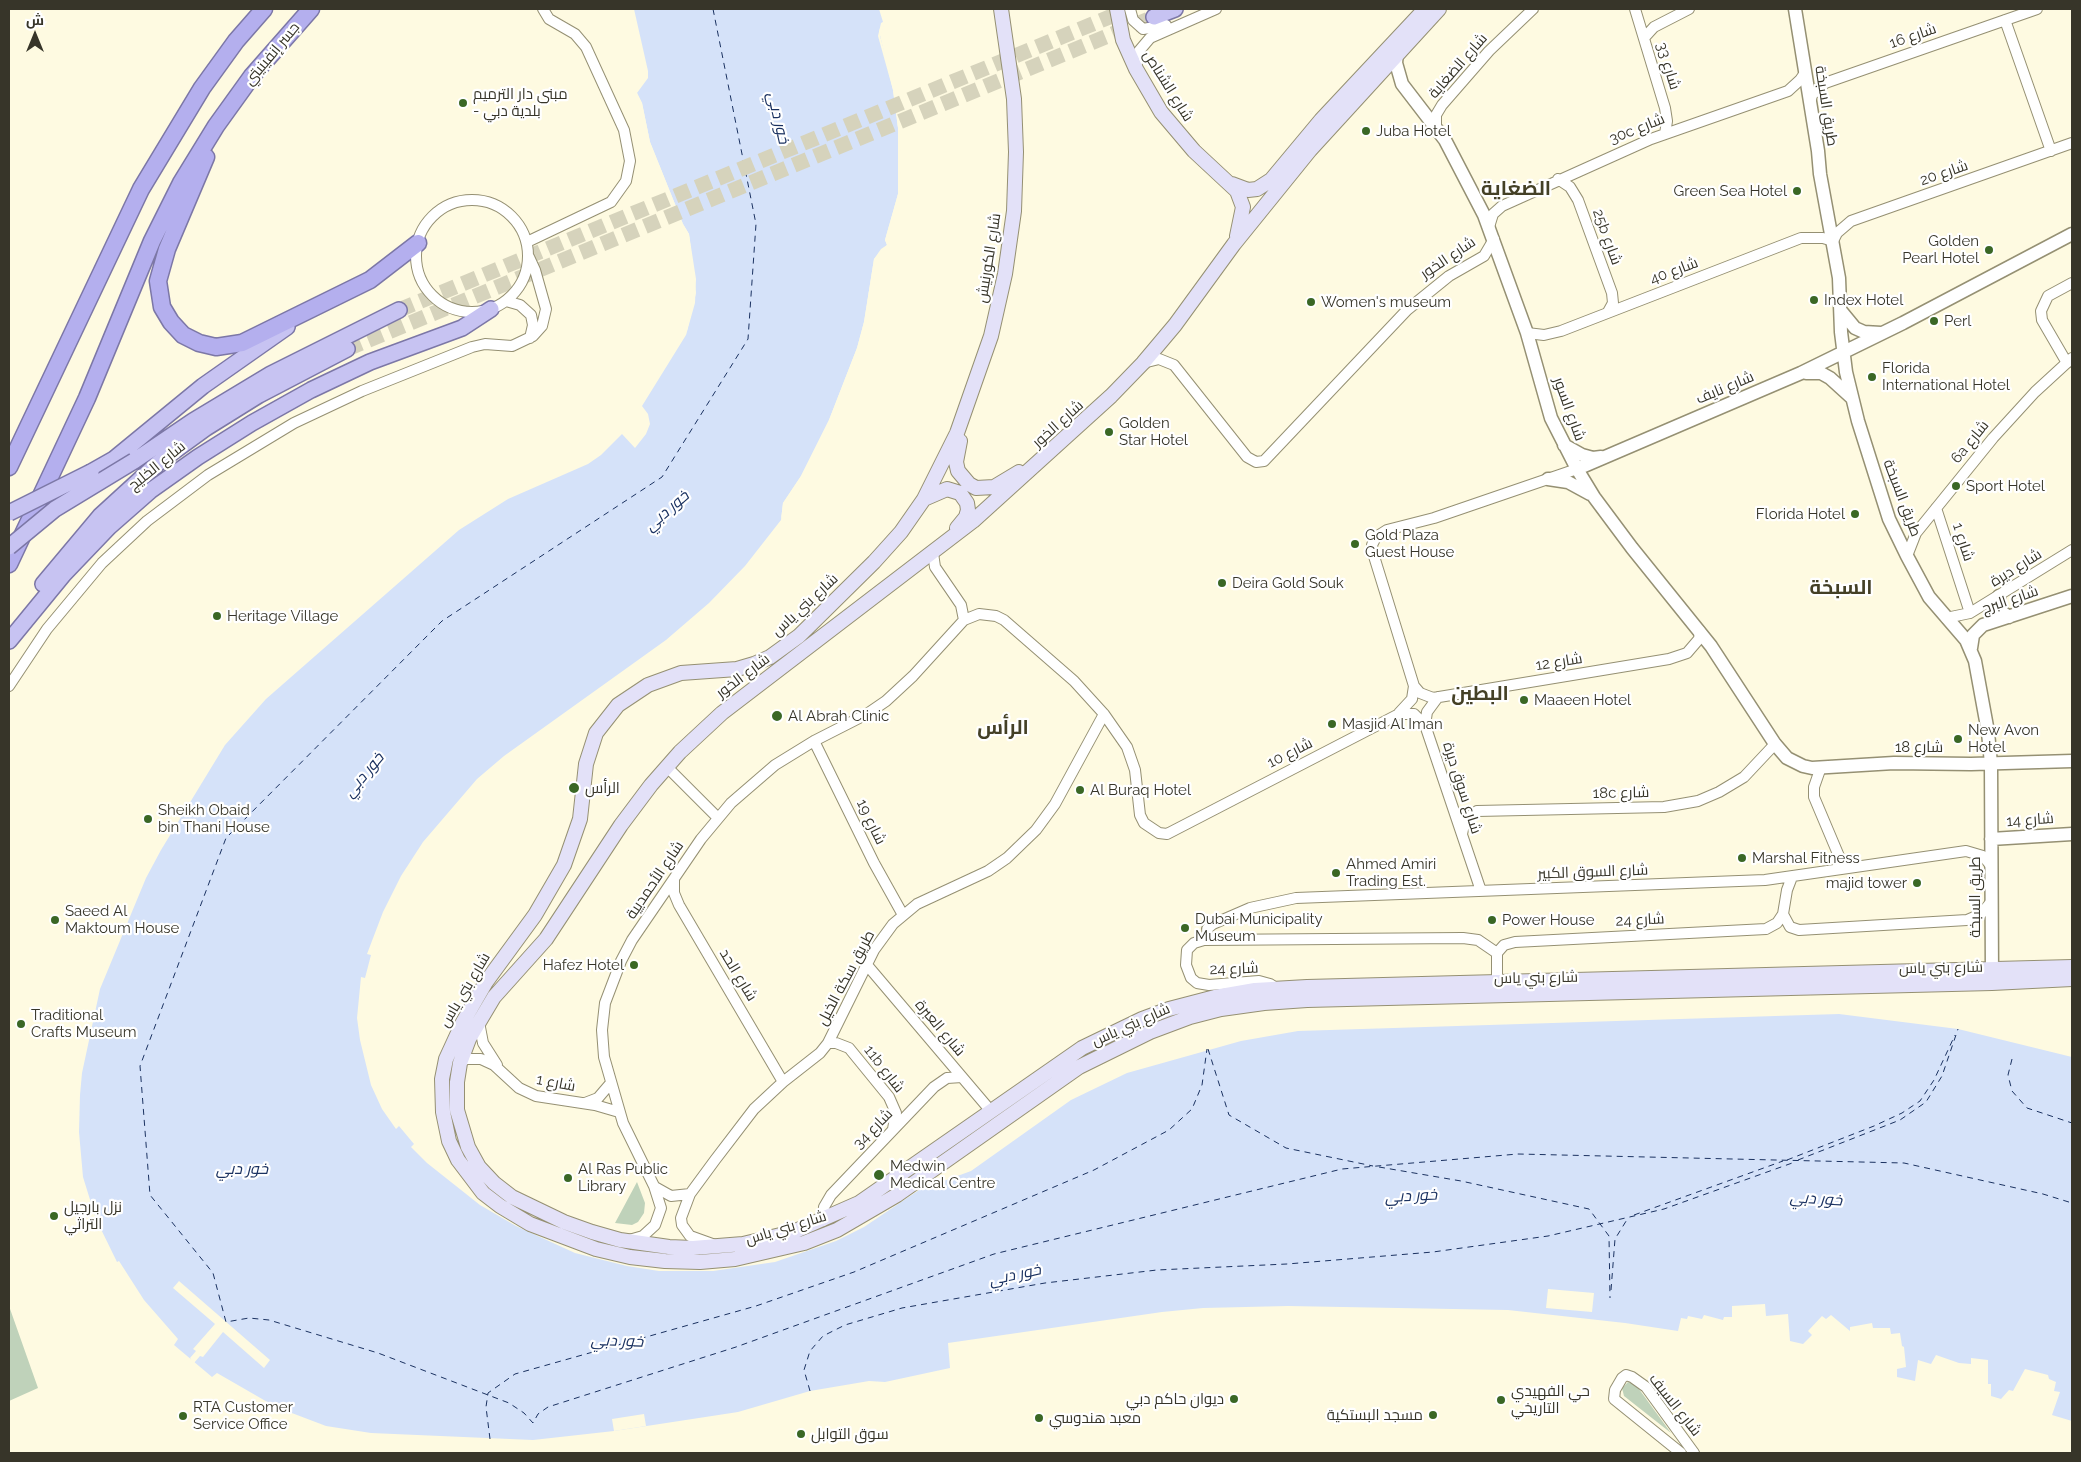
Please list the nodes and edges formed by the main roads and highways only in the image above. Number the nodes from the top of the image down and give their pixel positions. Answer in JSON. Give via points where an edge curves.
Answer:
{"nodes":[{"id":1,"x":264,"y":9,"type":"edge"},
{"id":2,"x":311,"y":9,"type":"edge"},
{"id":3,"x":1001,"y":9,"type":"edge"},
{"id":4,"x":1117,"y":9,"type":"edge"},
{"id":5,"x":1174,"y":9,"type":"edge"},
{"id":6,"x":1425,"y":9,"type":"edge"},
{"id":7,"x":1439,"y":9,"type":"edge"},
{"id":8,"x":1154,"y":17,"type":"tunnel mouth"},
{"id":9,"x":216,"y":126,"type":"junction"},
{"id":10,"x":1232,"y":184,"type":"junction"},
{"id":11,"x":418,"y":242,"type":"road end"},
{"id":12,"x":1234,"y":244,"type":"junction"},
{"id":13,"x":312,"y":308,"type":"junction"},
{"id":14,"x":490,"y":309,"type":"road end"},
{"id":15,"x":399,"y":310,"type":"tunnel mouth"},
{"id":16,"x":347,"y":349,"type":"tunnel mouth"},
{"id":17,"x":303,"y":357,"type":"junction"},
{"id":18,"x":966,"y":411,"type":"junction"},
{"id":19,"x":1047,"y":456,"type":"junction"},
{"id":20,"x":114,"y":459,"type":"junction"},
{"id":21,"x":9,"y":467,"type":"edge"},
{"id":22,"x":924,"y":499,"type":"junction"},
{"id":23,"x":9,"y":513,"type":"edge"},
{"id":24,"x":9,"y":547,"type":"edge"},
{"id":25,"x":937,"y":550,"type":"junction"},
{"id":26,"x":9,"y":564,"type":"edge"},
{"id":27,"x":9,"y":632,"type":"edge"},
{"id":28,"x":9,"y":641,"type":"edge"},
{"id":29,"x":520,"y":935,"type":"junction"},
{"id":30,"x":538,"y":950,"type":"junction"},
{"id":31,"x":2072,"y":967,"type":"edge"},
{"id":32,"x":1992,"y":976,"type":"junction"},
{"id":33,"x":2072,"y":979,"type":"edge"},
{"id":34,"x":1235,"y":993,"type":"junction"},
{"id":35,"x":1232,"y":1008,"type":"junction"},
{"id":36,"x":1169,"y":1009,"type":"junction"},
{"id":37,"x":1126,"y":1042,"type":"junction"},
{"id":38,"x":460,"y":1063,"type":"joint"}],
"edges":[{"from":1,"to":21,"type":"highway","via":[[202,88],[160,155],[123,224]]},
{"from":2,"to":9,"type":"highway","name":"جسر إنفينيتي","via":[[272,52]]},
{"from":3,"to":18,"type":"main road","name":"شارع الكورنيش","via":[[1014,99],[1014,211],[999,305]]},
{"from":4,"to":10,"type":"main road","name":"شارع الشناص","via":[[1123,40],[1162,112],[1194,151]]},
{"from":5,"to":8,"type":"main road"},
{"from":6,"to":10,"type":"main road","via":[[1335,105],[1271,180],[1257,189],[1239,188]]},
{"from":7,"to":12,"type":"main road","name":"شارع الخور","via":[[1310,150]]},
{"from":9,"to":13,"type":"highway","via":[[160,272],[158,290],[166,315],[176,329],[191,339],[207,346],[225,347],[242,343]]},
{"from":9,"to":26,"type":"highway","via":[[152,241],[80,413]]},
{"from":10,"to":12,"type":"main road","name":"شارع الشناص","via":[[1242,199],[1243,207]]},
{"from":11,"to":13,"type":"highway","via":[[377,276]]},
{"from":12,"to":19,"type":"main road","name":"شارع الخور","via":[[1196,298],[1143,363]]},
{"from":13,"to":20,"type":"main road","via":[[202,386]]},
{"from":14,"to":28,"type":"main road","via":[[462,328],[370,362],[312,390],[198,456],[150,491],[109,527],[64,574]]},
{"from":15,"to":17,"type":"main road","name":"شارع الخليج"},
{"from":16,"to":27,"type":"main road","name":"شارع الخليج","via":[[251,399],[158,463],[82,536]]},
{"from":17,"to":20,"type":"main road","name":"شارع الخليج","via":[[219,395]]},
{"from":17,"to":24,"type":"main road","name":"شارع الخليج","bridge":true,"via":[[231,397],[55,509]]},
{"from":18,"to":19,"type":"main road","via":[[956,462],[962,478],[976,488],[994,487]]},
{"from":18,"to":22,"type":"main road","name":"شارع الكورنيش"},
{"from":19,"to":25,"type":"main road","name":"شارع الخور"},
{"from":20,"to":23,"type":"main road","name":"شارع الخليج","bridge":true},
{"from":22,"to":25,"type":"main road","via":[[947,489],[960,493],[967,504],[966,516]]},
{"from":22,"to":29,"type":"main road","name":"شارع بني ياس","via":[[888,548],[784,647],[754,664],[737,669],[699,671],[664,678],[618,705],[596,733],[589,749],[580,819],[564,865]]},
{"from":25,"to":30,"type":"main road","name":"شارع الخور","via":[[722,713],[667,767],[621,826]]},
{"from":29,"to":30,"type":"main road"},
{"from":29,"to":37,"type":"main road","name":"شارع بني ياس","via":[[478,996],[446,1059],[442,1079],[443,1112],[449,1141],[469,1178],[500,1206],[562,1238],[630,1257],[674,1262],[735,1259],[804,1243],[837,1230],[897,1195],[1066,1076]]},
{"from":30,"to":38,"type":"main road","name":"شارع الخور","via":[[502,987],[479,1019]]},
{"from":31,"to":32,"type":"main road","name":"شارع بني ياس"},
{"from":32,"to":33,"type":"main road","name":"شارع بني ياس"},
{"from":32,"to":34,"type":"main road","name":"شارع بني ياس","via":[[1497,982],[1276,988]]},
{"from":32,"to":35,"type":"main road","name":"شارع بني ياس","via":[[1307,1000]]},
{"from":34,"to":35,"type":"main road","via":[[1222,1001],[1223,1005]]},
{"from":34,"to":36,"type":"main road","name":"شارع بني ياس"},
{"from":35,"to":37,"type":"main road","name":"شارع بني ياس","via":[[1190,1017]]},
{"from":36,"to":37,"type":"main road","via":[[1175,1012],[1172,1018],[1136,1032]]},
{"from":36,"to":38,"type":"main road","name":"شارع بني ياس","via":[[1128,1024],[1088,1045],[990,1110],[877,1192],[823,1221],[776,1237],[718,1246],[668,1247],[620,1240],[564,1222],[512,1197],[484,1172],[468,1147],[457,1110]]}]}
